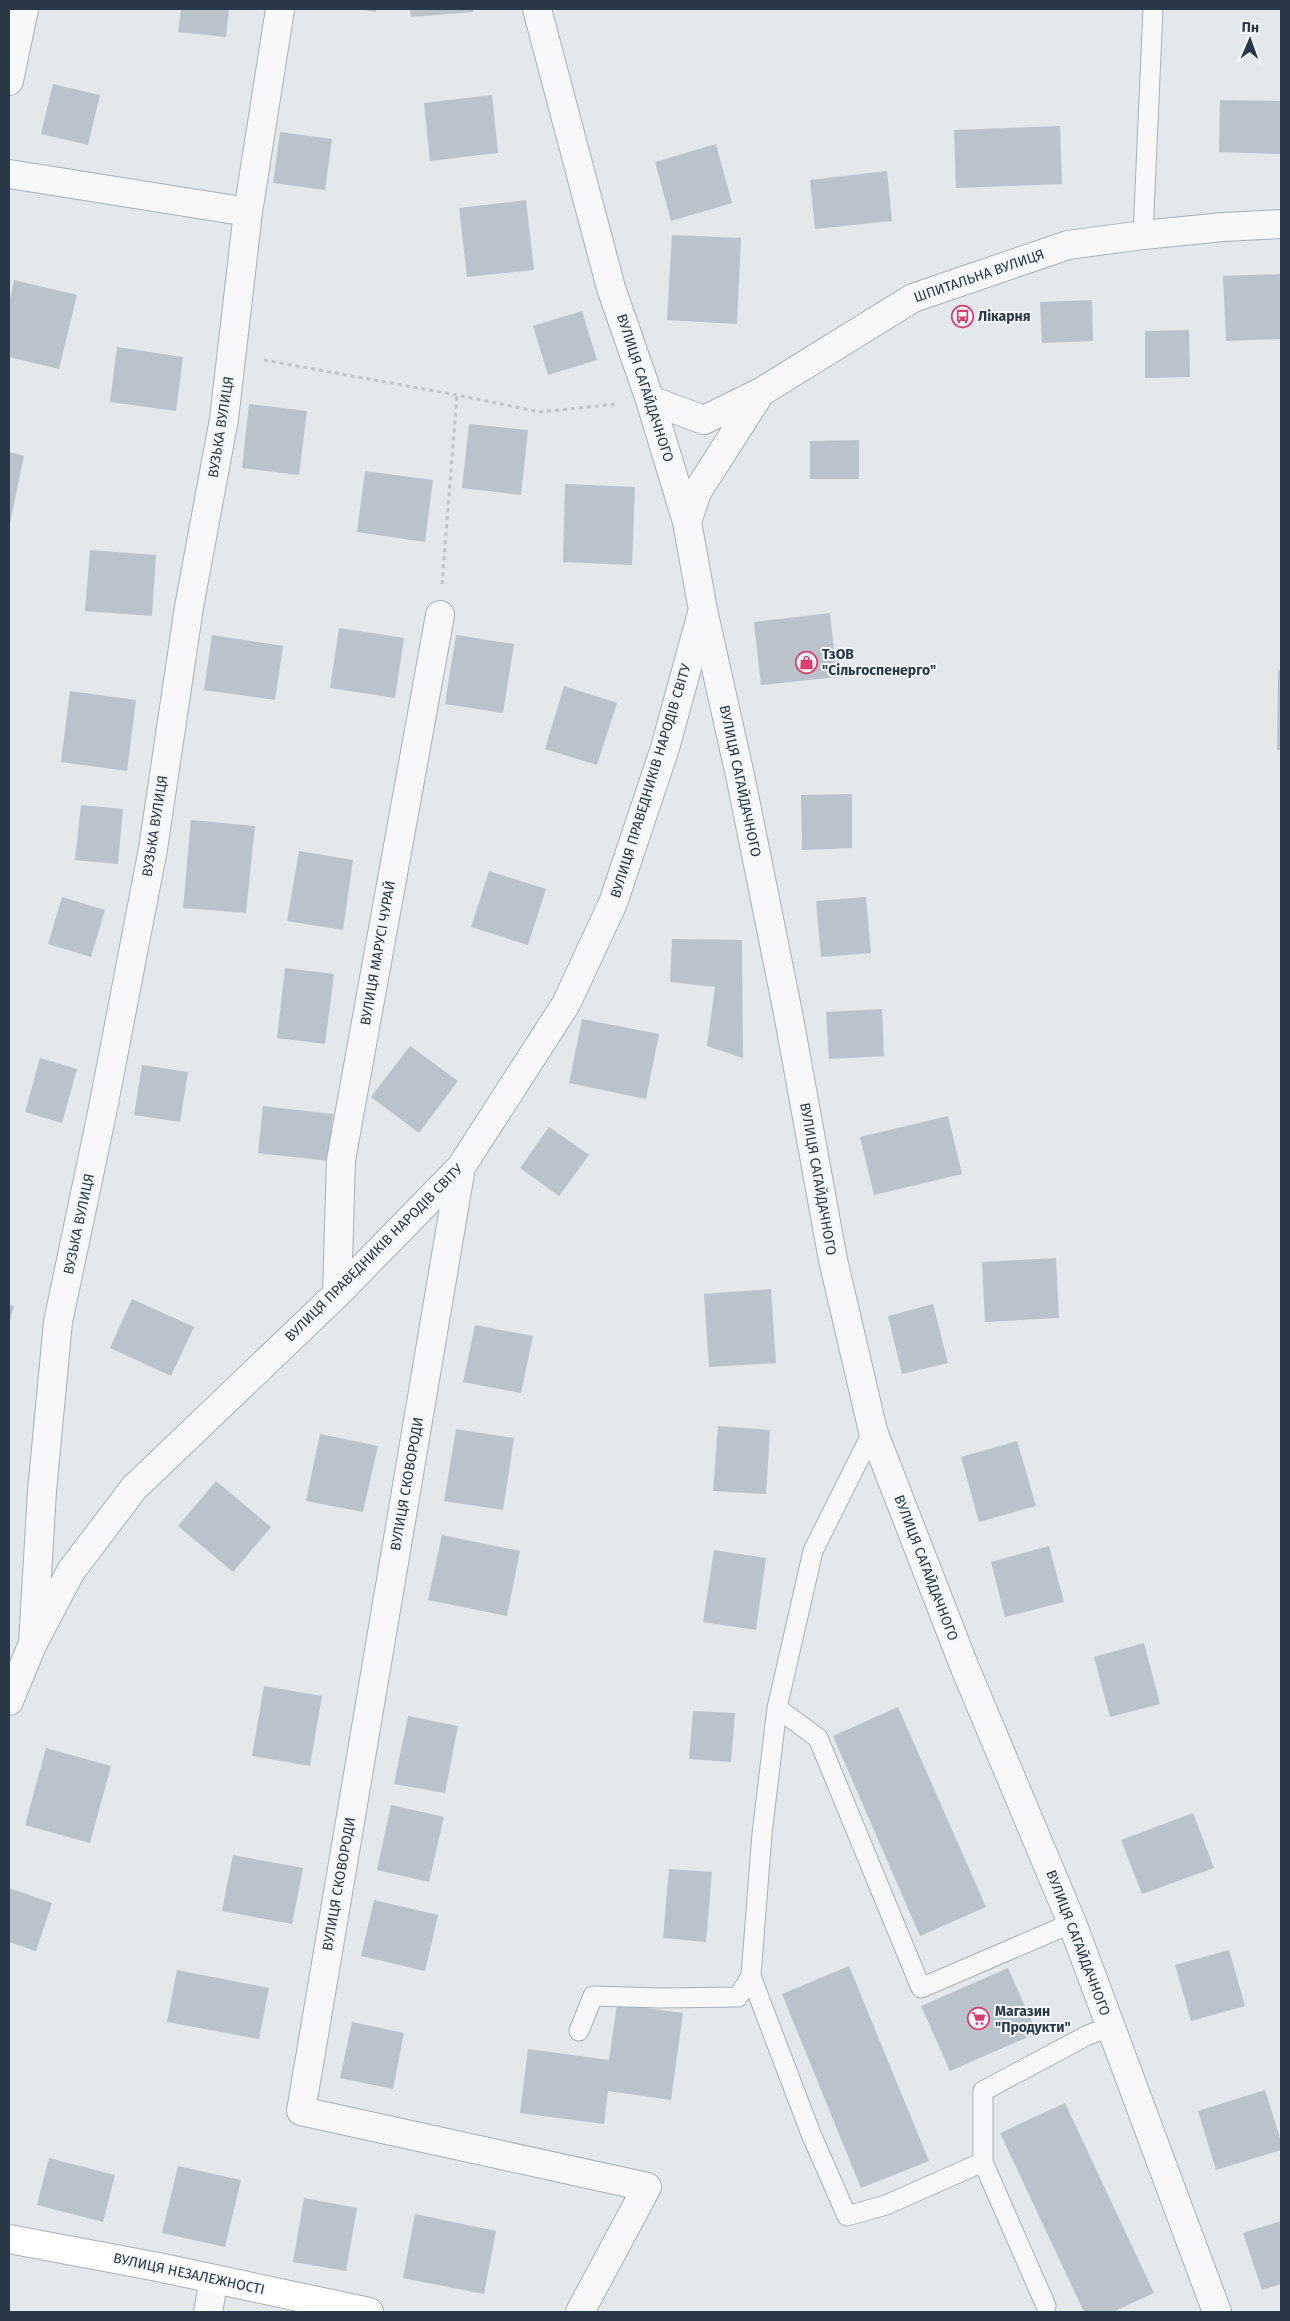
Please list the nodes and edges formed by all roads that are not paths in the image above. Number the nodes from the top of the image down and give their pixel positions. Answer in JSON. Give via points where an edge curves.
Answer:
{"nodes":[{"id":1,"x":24,"y":9,"type":"edge"},
{"id":2,"x":280,"y":9,"type":"edge"},
{"id":3,"x":538,"y":9,"type":"edge"},
{"id":4,"x":1153,"y":9,"type":"edge"},
{"id":5,"x":9,"y":80,"type":"edge"},
{"id":6,"x":9,"y":174,"type":"edge"},
{"id":7,"x":248,"y":212,"type":"junction"},
{"id":8,"x":1281,"y":224,"type":"edge"},
{"id":9,"x":1143,"y":235,"type":"junction"},
{"id":10,"x":761,"y":392,"type":"junction"},
{"id":11,"x":650,"y":400,"type":"junction"},
{"id":12,"x":687,"y":522,"type":"junction"},
{"id":13,"x":703,"y":610,"type":"junction"},
{"id":14,"x":440,"y":616,"type":"road end"},
{"id":15,"x":461,"y":1167,"type":"junction"},
{"id":16,"x":338,"y":1294,"type":"junction"},
{"id":17,"x":873,"y":1431,"type":"junction"},
{"id":18,"x":33,"y":1643,"type":"junction"},
{"id":19,"x":9,"y":1701,"type":"edge"},
{"id":20,"x":777,"y":1708,"type":"junction"},
{"id":21,"x":1072,"y":1923,"type":"junction"},
{"id":22,"x":751,"y":1976,"type":"junction"},
{"id":23,"x":1110,"y":2026,"type":"junction"},
{"id":24,"x":579,"y":2031,"type":"dead end"},
{"id":25,"x":983,"y":2162,"type":"junction"},
{"id":26,"x":9,"y":2239,"type":"edge"},
{"id":27,"x":214,"y":2279,"type":"junction"},
{"id":28,"x":1046,"y":2306,"type":"dead end"},
{"id":29,"x":208,"y":2312,"type":"edge"},
{"id":30,"x":369,"y":2312,"type":"edge"},
{"id":31,"x":580,"y":2312,"type":"edge"},
{"id":32,"x":1217,"y":2312,"type":"edge"}],
"edges":[{"from":1,"to":5,"type":"street"},
{"from":2,"to":7,"type":"street","name":"ВУЗЬКА ВУЛИЦЯ"},
{"from":3,"to":11,"type":"street","name":"ВУЛИЦЯ САГАЙДАЧНОГО","via":[[611,288]]},
{"from":4,"to":9,"type":"lane"},
{"from":6,"to":7,"type":"street"},
{"from":7,"to":18,"type":"street","name":"ВУЗЬКА ВУЛИЦЯ","via":[[224,418],[189,607],[153,849],[58,1322],[42,1491]]},
{"from":8,"to":9,"type":"street","name":"ШПИТАЛЬНА ВУЛИЦЯ"},
{"from":9,"to":10,"type":"street","name":"ШПИТАЛЬНА ВУЛИЦЯ","via":[[1068,245],[913,298]]},
{"from":10,"to":11,"type":"street","via":[[704,420]]},
{"from":10,"to":12,"type":"street","name":"ШПИТАЛЬНА ВУЛИЦЯ","via":[[696,492]]},
{"from":11,"to":12,"type":"street","name":"ВУЛИЦЯ САГАЙДАЧНОГО"},
{"from":12,"to":13,"type":"street","name":"ВУЛИЦЯ САГАЙДАЧНОГО"},
{"from":13,"to":15,"type":"street","name":"ВУЛИЦЯ ПРАВЕДНИКІВ НАРОДІВ СВІТУ","via":[[665,748],[613,903],[566,1004]]},
{"from":13,"to":17,"type":"street","name":"ВУЛИЦЯ САГАЙДАЧНОГО","via":[[743,790],[833,1260]]},
{"from":14,"to":16,"type":"street","name":"ВУЛИЦЯ МАРУСІ ЧУРАЙ","via":[[341,1160]]},
{"from":15,"to":16,"type":"street","name":"ВУЛИЦЯ ПРАВЕДНИКІВ НАРОДІВ СВІТУ"},
{"from":15,"to":31,"type":"street","name":"ВУЛИЦЯ СКОВОРОДИ","via":[[300,2111],[647,2188]]},
{"from":16,"to":18,"type":"street","name":"ВУЛИЦЯ ПРАВЕДНИКІВ НАРОДІВ СВІТУ","via":[[134,1488],[71,1571]]},
{"from":17,"to":20,"type":"lane","via":[[813,1551]]},
{"from":17,"to":21,"type":"street","name":"ВУЛИЦЯ САГАЙДАЧНОГО","via":[[965,1668]]},
{"from":18,"to":19,"type":"street","name":"ВУЛИЦЯ ПРАВЕДНИКІВ НАРОДІВ СВІТУ"},
{"from":20,"to":21,"type":"lane","via":[[818,1738],[921,1988]]},
{"from":20,"to":22,"type":"lane","via":[[762,1834]]},
{"from":21,"to":23,"type":"street","name":"ВУЛИЦЯ САГАЙДАЧНОГО"},
{"from":22,"to":24,"type":"lane","via":[[738,1997],[593,1996]]},
{"from":22,"to":25,"type":"lane","via":[[811,2134],[847,2216],[886,2205]]},
{"from":23,"to":25,"type":"lane","via":[[983,2091]]},
{"from":23,"to":32,"type":"street","name":"ВУЛИЦЯ САГАЙДАЧНОГО"},
{"from":25,"to":28,"type":"lane"},
{"from":26,"to":27,"type":"street","name":"ВУЛИЦЯ НЕЗАЛЕЖНОСТІ"},
{"from":27,"to":29,"type":"street"},
{"from":27,"to":30,"type":"street","name":"ВУЛИЦЯ НЕЗАЛЕЖНОСТІ"}]}
